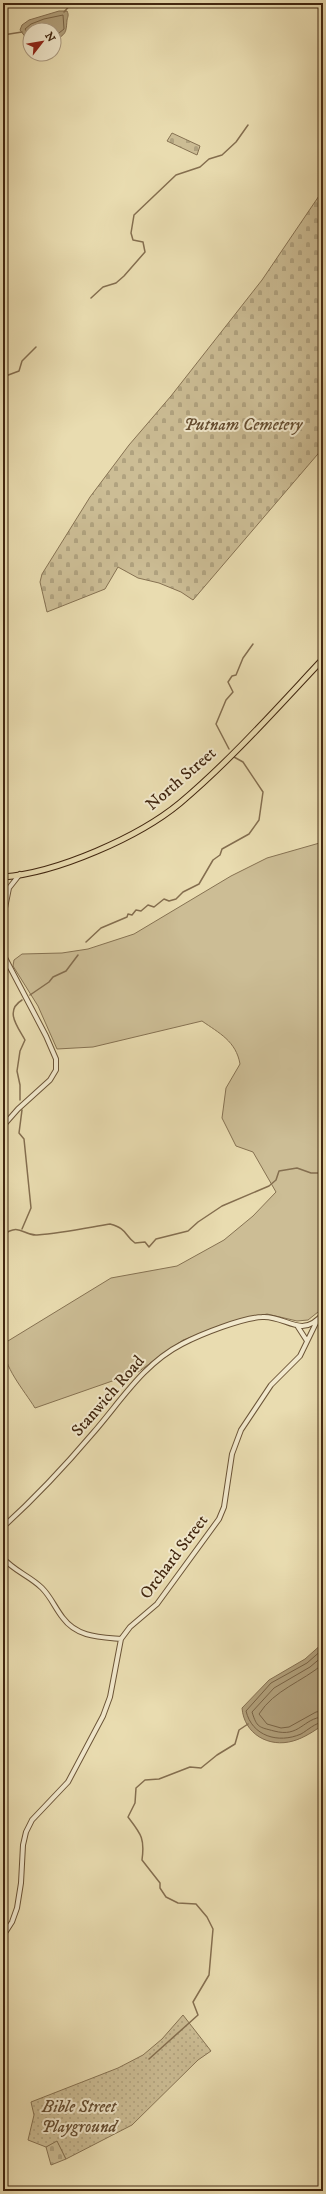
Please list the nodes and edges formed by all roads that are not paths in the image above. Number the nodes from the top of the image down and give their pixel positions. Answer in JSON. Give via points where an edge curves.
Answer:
{"nodes":[{"id":1,"x":323,"y":659,"type":"edge"},
{"id":2,"x":20,"y":874,"type":"junction"},
{"id":3,"x":3,"y":877,"type":"edge"},
{"id":4,"x":3,"y":918,"type":"edge"},
{"id":5,"x":3,"y":954,"type":"edge"},
{"id":6,"x":3,"y":1126,"type":"edge"},
{"id":7,"x":323,"y":1314,"type":"edge"},
{"id":8,"x":317,"y":1321,"type":"junction"},
{"id":9,"x":298,"y":1327,"type":"junction"},
{"id":10,"x":307,"y":1341,"type":"junction"},
{"id":11,"x":3,"y":1527,"type":"edge"},
{"id":12,"x":3,"y":1558,"type":"edge"},
{"id":13,"x":121,"y":1639,"type":"junction"},
{"id":14,"x":3,"y":1936,"type":"edge"}],
"edges":[{"from":1,"to":2,"type":"main road","name":"North Street","via":[[216,770],[166,813],[115,842],[75,860]]},
{"from":2,"to":3,"type":"main road","name":"North Street"},
{"from":2,"to":4,"type":"street","via":[[9,888]]},
{"from":5,"to":6,"type":"street","via":[[56,1059],[56,1070],[50,1080],[18,1108]]},
{"from":7,"to":8,"type":"street"},
{"from":8,"to":9,"type":"street"},
{"from":8,"to":10,"type":"street","name":"Orchard Street"},
{"from":9,"to":10,"type":"street"},
{"from":9,"to":11,"type":"street","name":"Stanwich Road","via":[[270,1317],[256,1318],[194,1339],[168,1352],[140,1376],[61,1471]]},
{"from":10,"to":13,"type":"street","name":"Orchard Street","via":[[299,1357],[271,1385],[241,1430],[232,1454],[224,1507],[219,1519],[157,1604],[130,1627]]},
{"from":12,"to":13,"type":"street","via":[[42,1588],[62,1618],[73,1629],[93,1637]]},
{"from":13,"to":14,"type":"street","name":"Orchard Street","via":[[110,1697],[103,1716],[68,1782],[32,1820],[26,1832],[22,1845],[21,1883],[17,1908]]}]}
